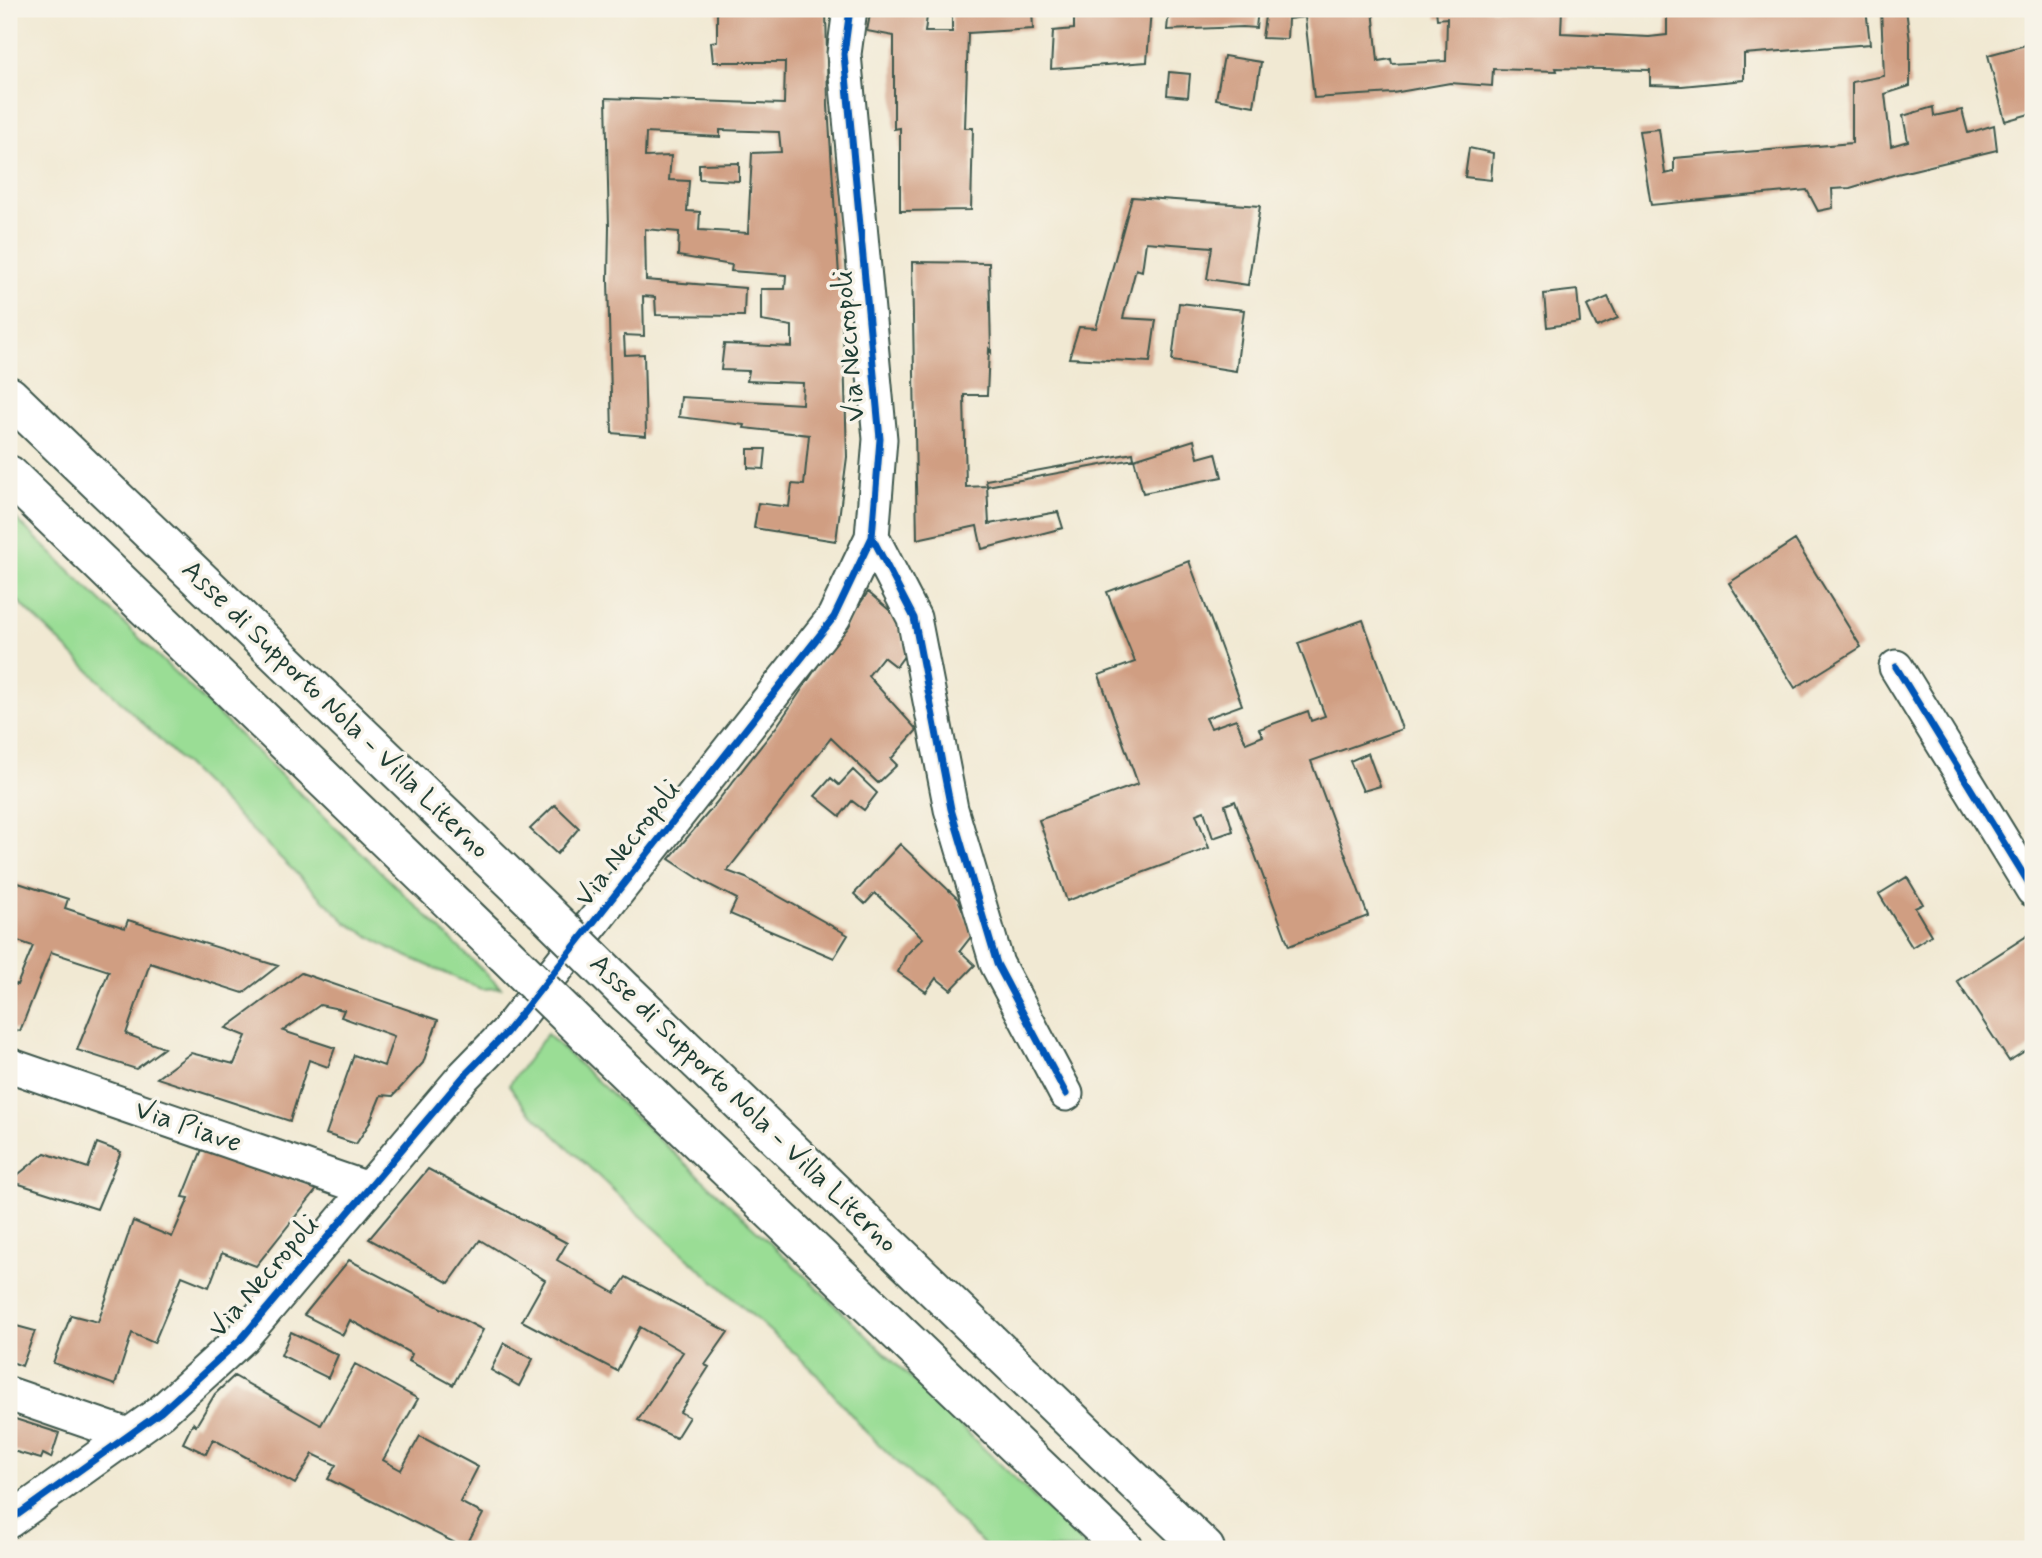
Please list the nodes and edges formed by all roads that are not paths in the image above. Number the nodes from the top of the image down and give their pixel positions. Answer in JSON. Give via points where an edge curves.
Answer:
{"nodes":[{"id":1,"x":850,"y":9,"type":"edge"},
{"id":2,"x":9,"y":396,"type":"edge"},
{"id":3,"x":9,"y":475,"type":"edge"},
{"id":4,"x":872,"y":537,"type":"junction"},
{"id":5,"x":1896,"y":667,"type":"dead end"},
{"id":6,"x":2033,"y":890,"type":"edge"},
{"id":7,"x":9,"y":1065,"type":"edge"},
{"id":8,"x":1066,"y":1094,"type":"dead end"},
{"id":9,"x":368,"y":1189,"type":"junction"},
{"id":10,"x":9,"y":1394,"type":"edge"},
{"id":11,"x":128,"y":1434,"type":"junction"},
{"id":12,"x":9,"y":1521,"type":"edge"},
{"id":13,"x":1124,"y":1549,"type":"edge"},
{"id":14,"x":1205,"y":1549,"type":"edge"}],
"edges":[{"from":1,"to":4,"type":"street","name":"Via Necropoli","via":[[844,54],[880,439]]},
{"from":2,"to":14,"type":"highway","name":"Asse di Supporto Nola - Villa Literno","bridge":true},
{"from":3,"to":13,"type":"highway","name":"Asse di Supporto Nola - Villa Literno","bridge":true},
{"from":4,"to":8,"type":"street","via":[[914,618],[951,809],[997,964]]},
{"from":4,"to":9,"type":"street","name":"Via Necropoli","via":[[834,617],[506,1033]]},
{"from":5,"to":6,"type":"street"},
{"from":7,"to":9,"type":"street","name":"Via Piave"},
{"from":9,"to":11,"type":"street","name":"Via Necropoli","via":[[243,1338],[161,1412]]},
{"from":10,"to":11,"type":"street"},
{"from":11,"to":12,"type":"street","name":"Via Necropoli"}]}
